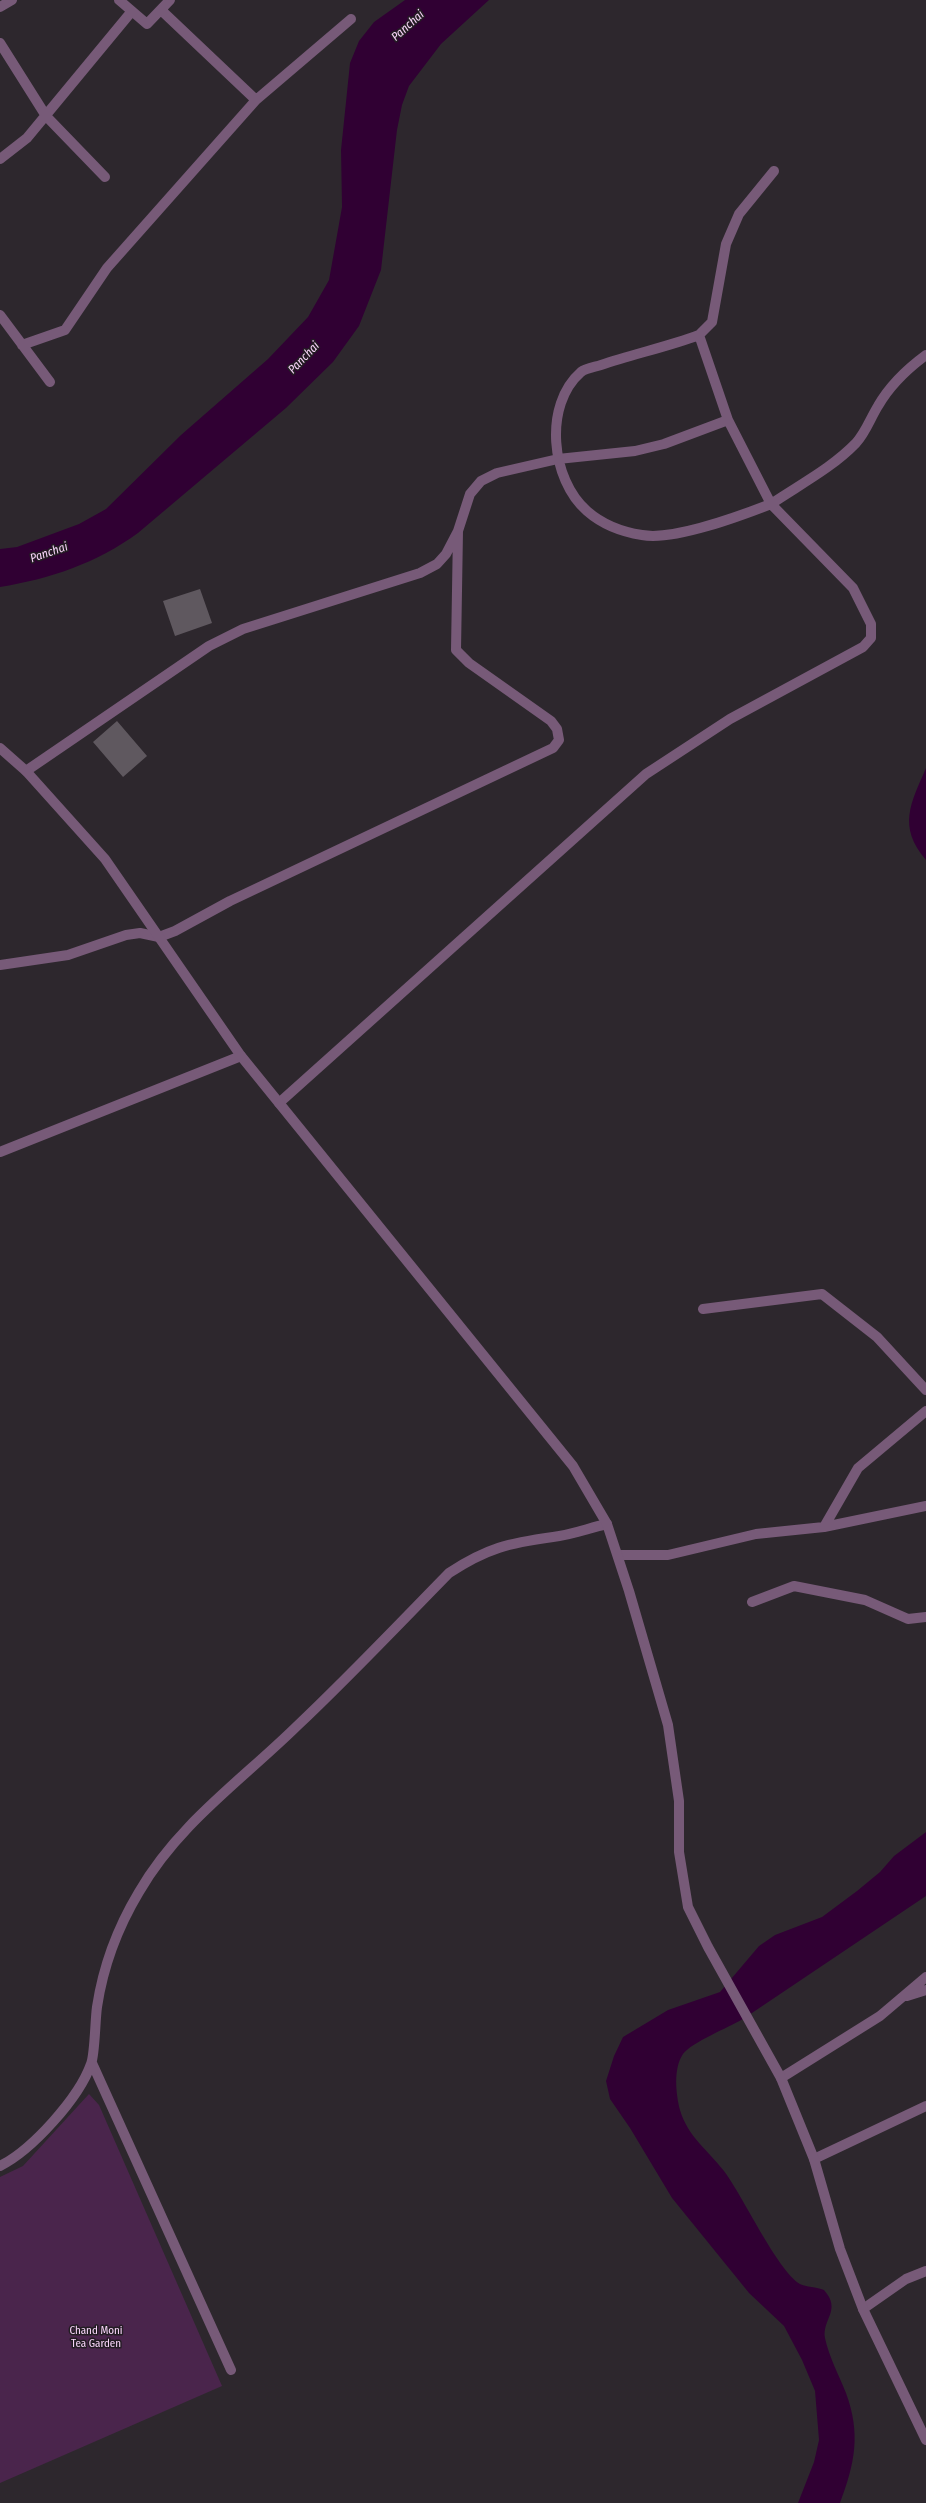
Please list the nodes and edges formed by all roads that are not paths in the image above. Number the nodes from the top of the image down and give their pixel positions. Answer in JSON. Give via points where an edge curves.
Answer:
{"nodes":[{"id":1,"x":12,"y":0,"type":"edge"},
{"id":2,"x":119,"y":0,"type":"edge"},
{"id":3,"x":170,"y":0,"type":"edge"},
{"id":4,"x":0,"y":7,"type":"edge"},
{"id":5,"x":161,"y":10,"type":"junction"},
{"id":6,"x":132,"y":11,"type":"junction"},
{"id":7,"x":351,"y":19,"type":"dead end"},
{"id":8,"x":0,"y":43,"type":"edge"},
{"id":9,"x":256,"y":100,"type":"junction"},
{"id":10,"x":46,"y":116,"type":"junction"},
{"id":11,"x":0,"y":159,"type":"edge"},
{"id":12,"x":774,"y":171,"type":"dead end"},
{"id":13,"x":105,"y":177,"type":"dead end"},
{"id":14,"x":0,"y":315,"type":"edge"},
{"id":15,"x":700,"y":336,"type":"junction"},
{"id":16,"x":22,"y":345,"type":"junction"},
{"id":17,"x":926,"y":355,"type":"edge"},
{"id":18,"x":50,"y":382,"type":"dead end"},
{"id":19,"x":728,"y":420,"type":"junction"},
{"id":20,"x":558,"y":459,"type":"junction"},
{"id":21,"x":771,"y":504,"type":"junction"},
{"id":22,"x":458,"y":531,"type":"junction"},
{"id":23,"x":0,"y":748,"type":"edge"},
{"id":24,"x":26,"y":770,"type":"junction"},
{"id":25,"x":159,"y":937,"type":"junction"},
{"id":26,"x":0,"y":965,"type":"edge"},
{"id":27,"x":241,"y":1056,"type":"junction"},
{"id":28,"x":280,"y":1103,"type":"junction"},
{"id":29,"x":0,"y":1152,"type":"edge"},
{"id":30,"x":703,"y":1309,"type":"dead end"},
{"id":31,"x":926,"y":1390,"type":"edge"},
{"id":32,"x":926,"y":1410,"type":"edge"},
{"id":33,"x":926,"y":1506,"type":"edge"},
{"id":34,"x":607,"y":1524,"type":"junction"},
{"id":35,"x":824,"y":1527,"type":"junction"},
{"id":36,"x":618,"y":1556,"type":"junction"},
{"id":37,"x":752,"y":1602,"type":"dead end"},
{"id":38,"x":926,"y":1617,"type":"edge"},
{"id":39,"x":926,"y":1977,"type":"edge"},
{"id":40,"x":926,"y":1990,"type":"edge"},
{"id":41,"x":902,"y":1998,"type":"junction"},
{"id":42,"x":92,"y":2063,"type":"junction"},
{"id":43,"x":781,"y":2078,"type":"junction"},
{"id":44,"x":926,"y":2106,"type":"edge"},
{"id":45,"x":814,"y":2159,"type":"junction"},
{"id":46,"x":0,"y":2166,"type":"edge"},
{"id":47,"x":926,"y":2271,"type":"edge"},
{"id":48,"x":863,"y":2309,"type":"junction"},
{"id":49,"x":231,"y":2370,"type":"dead end"},
{"id":50,"x":926,"y":2440,"type":"edge"}],
"edges":[{"from":1,"to":4,"type":"street"},
{"from":2,"to":6,"type":"street"},
{"from":3,"to":5,"type":"street"},
{"from":5,"to":6,"type":"street","via":[[147,24]]},
{"from":5,"to":9,"type":"street"},
{"from":6,"to":10,"type":"street"},
{"from":7,"to":9,"type":"street"},
{"from":8,"to":10,"type":"street"},
{"from":9,"to":16,"type":"street","via":[[107,268],[65,330]]},
{"from":10,"to":11,"type":"street","via":[[27,138]]},
{"from":10,"to":13,"type":"street"},
{"from":12,"to":15,"type":"street","via":[[739,214],[726,244],[712,322]]},
{"from":14,"to":16,"type":"street"},
{"from":15,"to":19,"type":"street"},
{"from":15,"to":20,"type":"street","via":[[582,371],[563,394],[557,414],[555,436]]},
{"from":16,"to":18,"type":"street"},
{"from":17,"to":21,"type":"street","via":[[904,372],[878,406],[868,427],[841,457]]},
{"from":19,"to":20,"type":"street","via":[[664,444],[635,451]]},
{"from":19,"to":21,"type":"street"},
{"from":20,"to":21,"type":"street","via":[[571,491],[587,511],[613,528],[644,536],[686,532]]},
{"from":20,"to":22,"type":"street","via":[[497,473],[481,481],[470,494]]},
{"from":21,"to":28,"type":"street","via":[[853,588],[871,624],[871,638],[863,647],[730,719],[646,774]]},
{"from":22,"to":24,"type":"street","via":[[446,554],[437,564],[420,573],[243,629],[209,646]]},
{"from":22,"to":25,"type":"street","via":[[456,650],[469,663],[550,721],[557,730],[559,740],[553,748]]},
{"from":23,"to":24,"type":"street"},
{"from":24,"to":25,"type":"street","via":[[105,859]]},
{"from":25,"to":26,"type":"street","via":[[140,932],[68,955]]},
{"from":25,"to":27,"type":"street"},
{"from":27,"to":28,"type":"street"},
{"from":27,"to":29,"type":"street"},
{"from":28,"to":34,"type":"street","via":[[573,1466]]},
{"from":30,"to":31,"type":"street","via":[[822,1294],[876,1337]]},
{"from":32,"to":35,"type":"street","via":[[858,1468]]},
{"from":33,"to":35,"type":"street"},
{"from":34,"to":36,"type":"street"},
{"from":34,"to":42,"type":"street","via":[[554,1537],[513,1542],[478,1555],[449,1573],[299,1725],[192,1821],[154,1867],[138,1892],[119,1933],[104,1975],[98,2004]]},
{"from":35,"to":36,"type":"street","via":[[756,1534],[668,1555]]},
{"from":36,"to":43,"type":"street","via":[[668,1725],[679,1801],[679,1852],[688,1907]]},
{"from":37,"to":38,"type":"street","via":[[794,1586],[865,1600],[908,1619]]},
{"from":39,"to":41,"type":"street"},
{"from":40,"to":41,"type":"street"},
{"from":41,"to":43,"type":"street","via":[[880,2016]]},
{"from":42,"to":46,"type":"street","via":[[76,2091],[44,2131],[18,2155]]},
{"from":42,"to":49,"type":"street"},
{"from":43,"to":45,"type":"street"},
{"from":44,"to":45,"type":"street"},
{"from":45,"to":48,"type":"street","via":[[840,2249]]},
{"from":47,"to":48,"type":"street","via":[[906,2279]]},
{"from":48,"to":50,"type":"street"}]}
